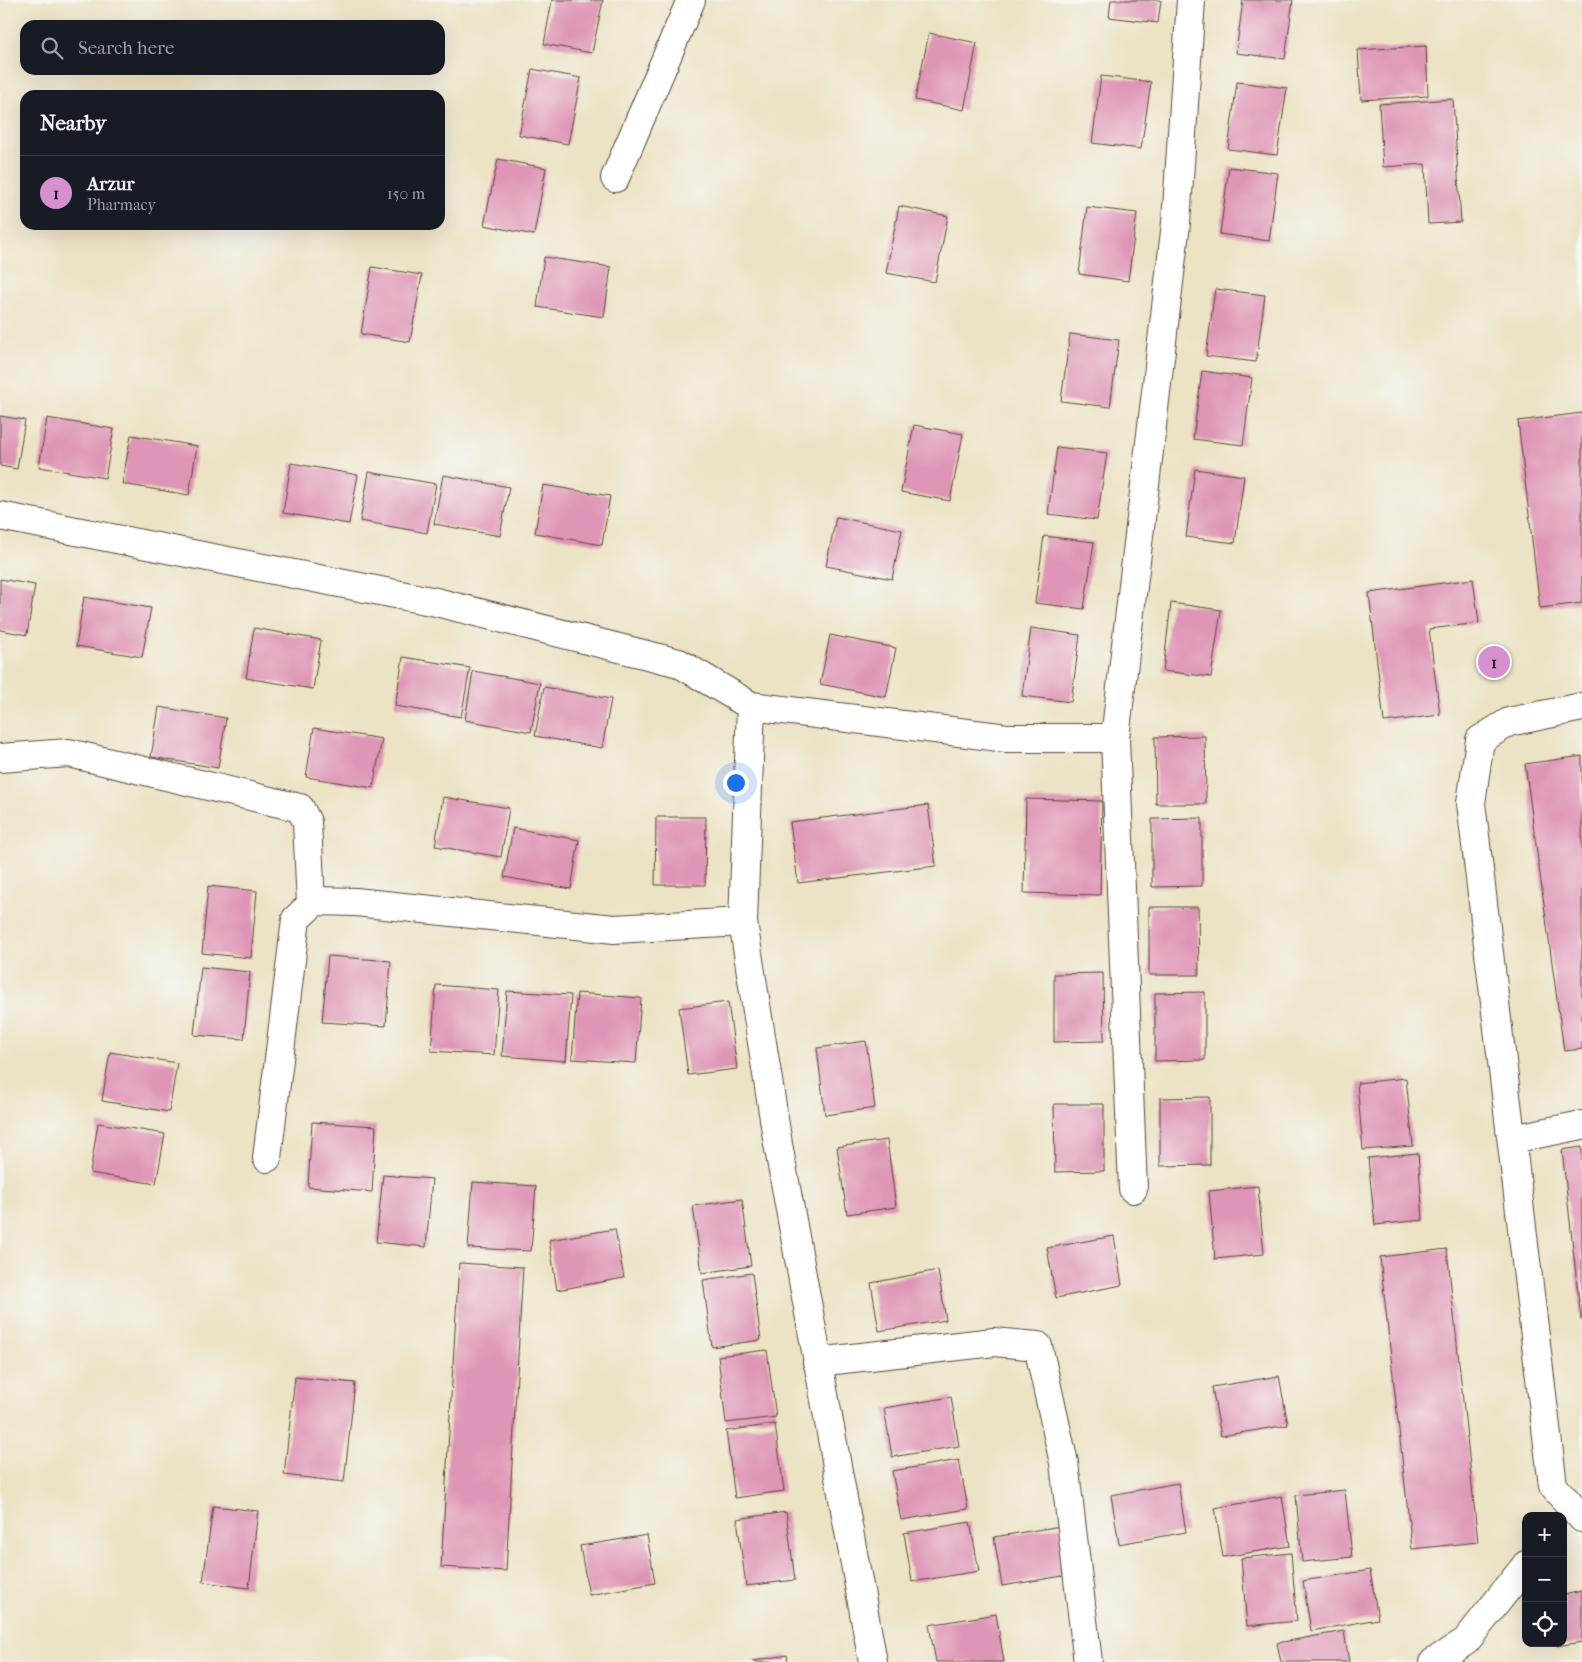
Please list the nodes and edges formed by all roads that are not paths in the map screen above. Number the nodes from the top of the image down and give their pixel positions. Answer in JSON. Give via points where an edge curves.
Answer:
{"nodes":[{"id":1,"x":691,"y":0,"type":"edge"},
{"id":2,"x":1191,"y":0,"type":"edge"},
{"id":3,"x":616,"y":178,"type":"dead end"},
{"id":4,"x":0,"y":516,"type":"edge"},
{"id":5,"x":751,"y":706,"type":"junction"},
{"id":6,"x":1582,"y":707,"type":"edge"},
{"id":7,"x":1115,"y":738,"type":"junction"},
{"id":8,"x":0,"y":758,"type":"edge"},
{"id":9,"x":311,"y":904,"type":"junction"},
{"id":10,"x":743,"y":922,"type":"junction"},
{"id":11,"x":1582,"y":1125,"type":"edge"},
{"id":12,"x":1512,"y":1139,"type":"junction"},
{"id":13,"x":267,"y":1158,"type":"dead end"},
{"id":14,"x":1133,"y":1189,"type":"dead end"},
{"id":15,"x":817,"y":1362,"type":"junction"},
{"id":16,"x":1582,"y":1519,"type":"edge"},
{"id":17,"x":1567,"y":1528,"type":"edge"},
{"id":18,"x":1522,"y":1570,"type":"edge"},
{"id":19,"x":873,"y":1662,"type":"edge"},
{"id":20,"x":1088,"y":1662,"type":"edge"},
{"id":21,"x":1434,"y":1662,"type":"edge"}],
"edges":[{"from":1,"to":3,"type":"street"},
{"from":2,"to":7,"type":"street","via":[[1176,223]]},
{"from":4,"to":5,"type":"street","via":[[436,602],[642,653],[679,663]]},
{"from":5,"to":7,"type":"street","via":[[1007,738]]},
{"from":5,"to":10,"type":"street"},
{"from":6,"to":12,"type":"street","via":[[1509,722],[1480,740],[1471,803]]},
{"from":7,"to":14,"type":"street"},
{"from":8,"to":9,"type":"street","via":[[69,753],[300,808],[307,822]]},
{"from":9,"to":10,"type":"street","via":[[315,900],[356,902],[614,929]]},
{"from":9,"to":13,"type":"street","via":[[296,919]]},
{"from":10,"to":15,"type":"street"},
{"from":11,"to":12,"type":"street"},
{"from":12,"to":16,"type":"street","via":[[1553,1486]]},
{"from":15,"to":19,"type":"street"},
{"from":15,"to":20,"type":"street","via":[[994,1342],[1038,1346],[1064,1464]]},
{"from":16,"to":17,"type":"street"},
{"from":18,"to":21,"type":"street","via":[[1466,1641]]}]}
